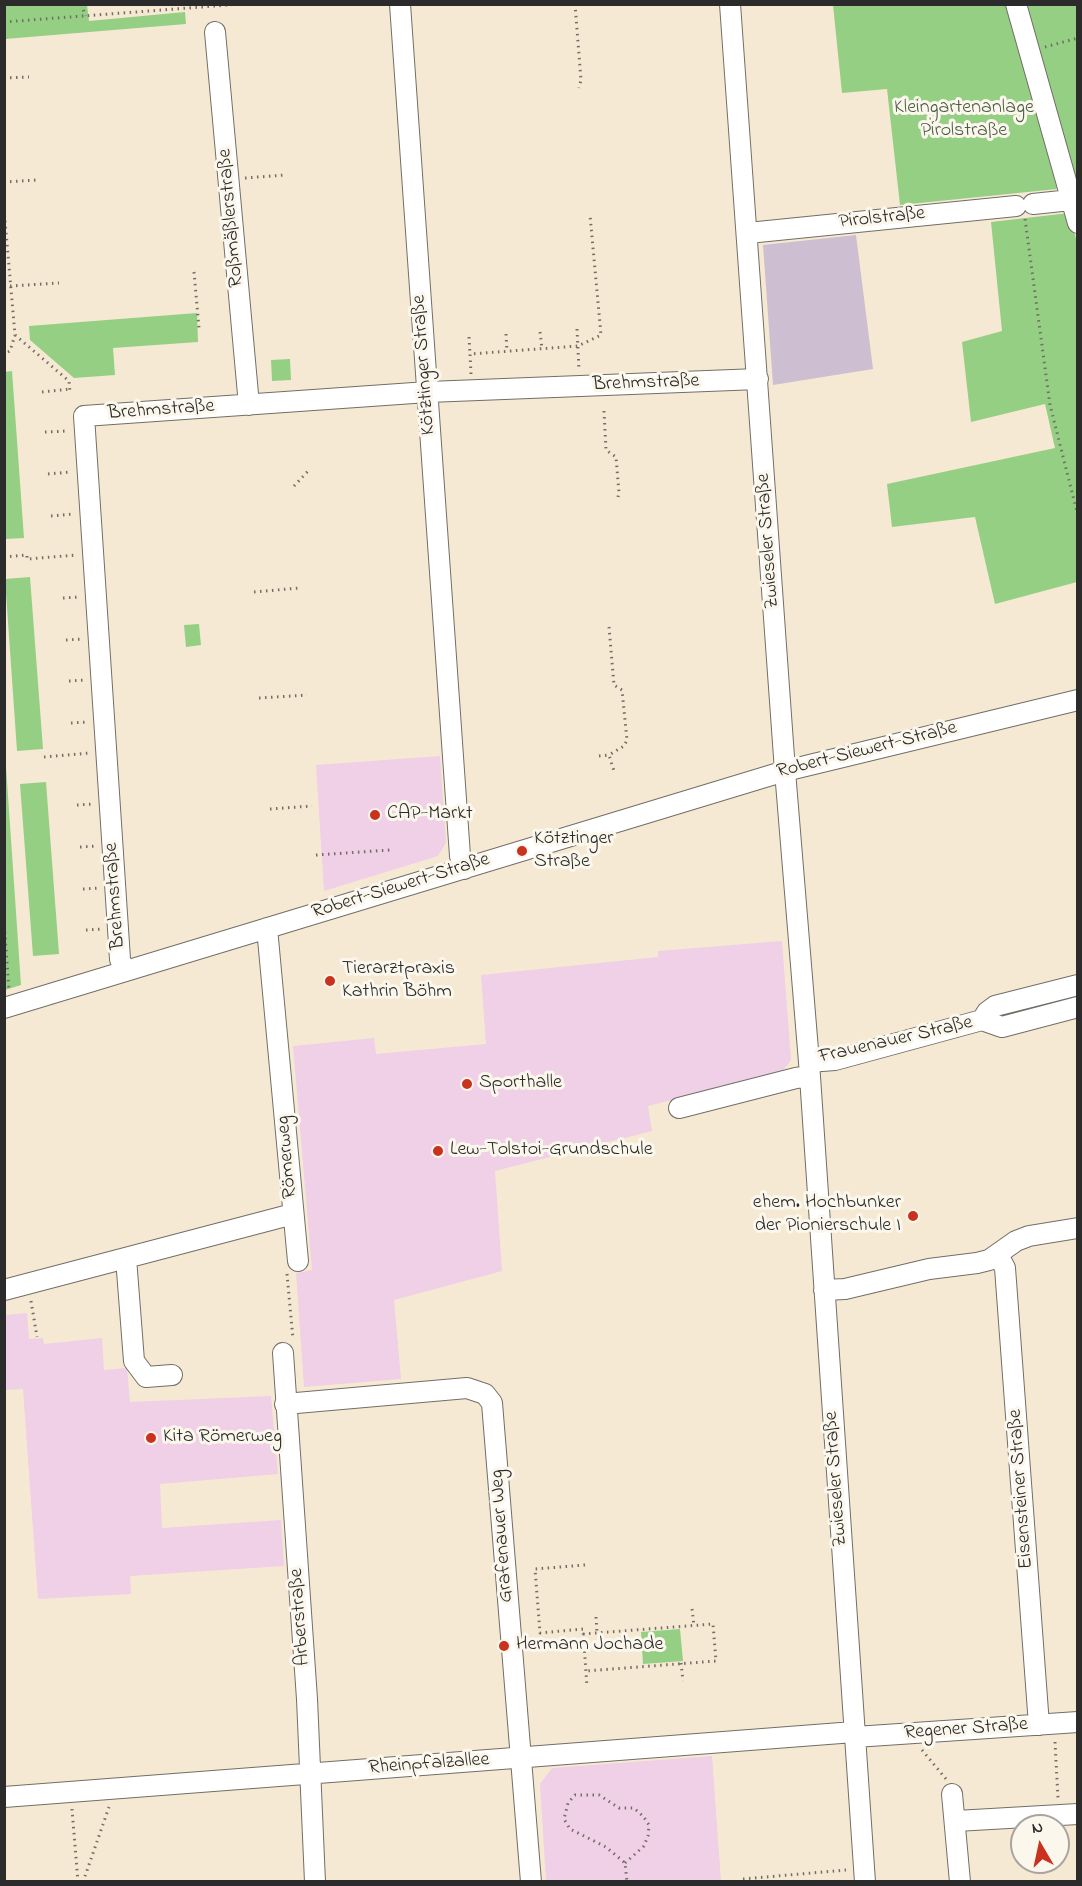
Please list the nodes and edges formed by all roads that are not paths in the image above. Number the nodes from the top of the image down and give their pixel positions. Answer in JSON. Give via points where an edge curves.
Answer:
{"nodes":[{"id":1,"x":400,"y":4,"type":"edge"},
{"id":2,"x":730,"y":4,"type":"edge"},
{"id":3,"x":1016,"y":4,"type":"edge"},
{"id":4,"x":215,"y":32,"type":"dead end"},
{"id":5,"x":1071,"y":200,"type":"junction"},
{"id":6,"x":1077,"y":223,"type":"edge"},
{"id":7,"x":748,"y":233,"type":"junction"},
{"id":8,"x":758,"y":379,"type":"junction"},
{"id":9,"x":428,"y":392,"type":"junction"},
{"id":10,"x":249,"y":405,"type":"junction"},
{"id":11,"x":1077,"y":700,"type":"edge"},
{"id":12,"x":784,"y":771,"type":"junction"},
{"id":13,"x":464,"y":869,"type":"junction"},
{"id":14,"x":267,"y":928,"type":"junction"},
{"id":15,"x":124,"y":972,"type":"junction"},
{"id":16,"x":1077,"y":985,"type":"edge"},
{"id":17,"x":1077,"y":1006,"type":"edge"},
{"id":18,"x":7,"y":1007,"type":"edge"},
{"id":19,"x":982,"y":1020,"type":"junction"},
{"id":20,"x":809,"y":1069,"type":"junction"},
{"id":21,"x":679,"y":1108,"type":"dead end"},
{"id":22,"x":293,"y":1214,"type":"junction"},
{"id":23,"x":1077,"y":1228,"type":"edge"},
{"id":24,"x":998,"y":1255,"type":"junction"},
{"id":25,"x":126,"y":1258,"type":"junction"},
{"id":26,"x":298,"y":1261,"type":"road end"},
{"id":27,"x":4,"y":1290,"type":"edge"},
{"id":28,"x":824,"y":1290,"type":"junction"},
{"id":29,"x":289,"y":1351,"type":"road end"},
{"id":30,"x":172,"y":1375,"type":"dead end"},
{"id":31,"x":285,"y":1404,"type":"junction"},
{"id":32,"x":1077,"y":1722,"type":"edge"},
{"id":33,"x":1039,"y":1725,"type":"junction"},
{"id":34,"x":855,"y":1735,"type":"junction"},
{"id":35,"x":522,"y":1758,"type":"junction"},
{"id":36,"x":311,"y":1774,"type":"junction"},
{"id":37,"x":952,"y":1794,"type":"road end"},
{"id":38,"x":4,"y":1797,"type":"edge"},
{"id":39,"x":1010,"y":1818,"type":"edge"},
{"id":40,"x":956,"y":1821,"type":"junction"},
{"id":41,"x":315,"y":1881,"type":"edge"},
{"id":42,"x":531,"y":1881,"type":"edge"},
{"id":43,"x":865,"y":1881,"type":"edge"},
{"id":44,"x":960,"y":1881,"type":"edge"}],
"edges":[{"from":1,"to":9,"type":"street","name":"Kötztinger Straße"},
{"from":2,"to":7,"type":"street","name":"Zwieseler Straße"},
{"from":3,"to":5,"type":"street"},
{"from":4,"to":10,"type":"street","name":"Roßmäßlerstraße"},
{"from":5,"to":6,"type":"street"},
{"from":5,"to":7,"type":"street","name":"Pirolstraße","via":[[1025,209]]},
{"from":7,"to":8,"type":"street","name":"Zwieseler Straße"},
{"from":8,"to":9,"type":"street","name":"Brehmstraße"},
{"from":8,"to":12,"type":"street","name":"Zwieseler Straße"},
{"from":9,"to":10,"type":"street","name":"Brehmstraße"},
{"from":9,"to":13,"type":"street","name":"Kötztinger Straße","via":[[460,856]]},
{"from":10,"to":15,"type":"street","name":"Brehmstraße","via":[[84,416],[120,959]]},
{"from":11,"to":12,"type":"street","name":"Robert-Siewert-Straße"},
{"from":12,"to":13,"type":"street","name":"Robert-Siewert-Straße"},
{"from":12,"to":20,"type":"street","name":"Zwieseler Straße"},
{"from":13,"to":14,"type":"street","name":"Robert-Siewert-Straße"},
{"from":14,"to":15,"type":"street","name":"Robert-Siewert-Straße"},
{"from":14,"to":22,"type":"street","name":"Römerweg"},
{"from":15,"to":18,"type":"street","name":"Robert-Siewert-Straße"},
{"from":16,"to":19,"type":"street","name":"Frauenauer Straße","via":[[996,1006]]},
{"from":17,"to":19,"type":"street","name":"Frauenauer Straße","via":[[1002,1027]]},
{"from":19,"to":20,"type":"street","name":"Frauenauer Straße"},
{"from":20,"to":21,"type":"street","via":[[796,1077]]},
{"from":20,"to":28,"type":"street","name":"Zwieseler Straße"},
{"from":22,"to":25,"type":"street","name":"Römerweg"},
{"from":22,"to":26,"type":"street"},
{"from":23,"to":24,"type":"street","via":[[1029,1236]]},
{"from":24,"to":28,"type":"street","via":[[977,1263]]},
{"from":24,"to":33,"type":"street","name":"Eisensteiner Straße","via":[[1005,1268]]},
{"from":25,"to":27,"type":"street","name":"Römerweg"},
{"from":25,"to":30,"type":"street","via":[[134,1361],[146,1377]]},
{"from":28,"to":34,"type":"street","name":"Zwieseler Straße"},
{"from":29,"to":31,"type":"street","name":"Arberstraße"},
{"from":31,"to":35,"type":"street","name":"Grafenauer Weg","via":[[467,1388],[485,1394],[492,1403]]},
{"from":31,"to":36,"type":"street","name":"Arberstraße"},
{"from":32,"to":33,"type":"street","name":"Regener Straße"},
{"from":33,"to":34,"type":"street","name":"Regener Straße"},
{"from":34,"to":35,"type":"street","name":"Rheinpfalzallee"},
{"from":34,"to":43,"type":"street","name":"Zwieseler Straße"},
{"from":35,"to":36,"type":"street","name":"Rheinpfalzallee"},
{"from":35,"to":42,"type":"street","name":"Grafenauer Weg"},
{"from":36,"to":38,"type":"street","name":"Rheinpfalzallee"},
{"from":36,"to":41,"type":"street","name":"Arberstraße"},
{"from":37,"to":40,"type":"street"},
{"from":39,"to":40,"type":"street"},
{"from":40,"to":44,"type":"street"}]}
